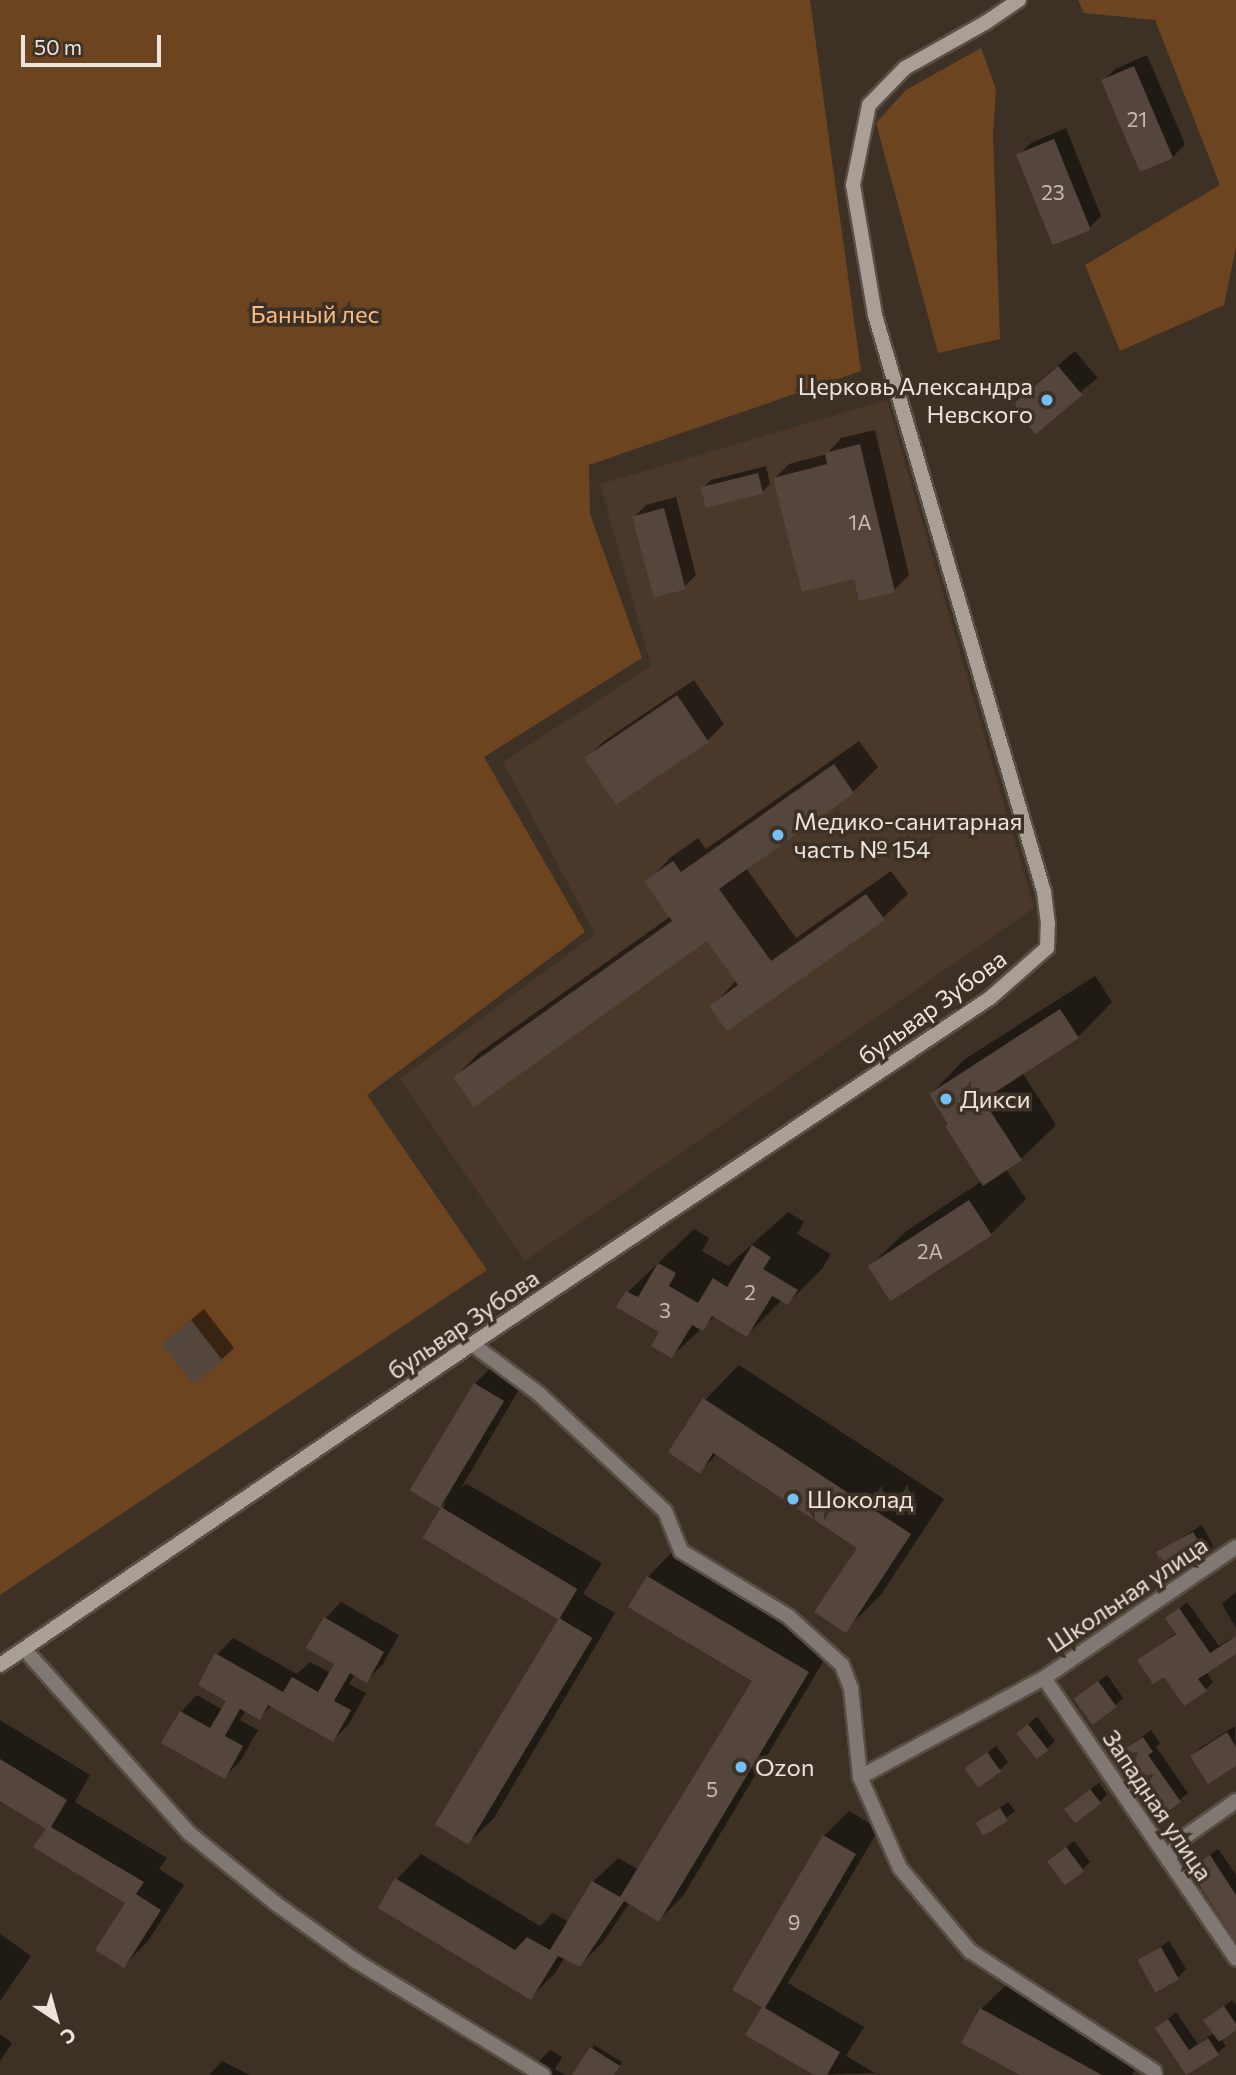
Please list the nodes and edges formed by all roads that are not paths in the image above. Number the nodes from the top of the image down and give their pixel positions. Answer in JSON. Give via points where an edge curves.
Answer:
{"nodes":[{"id":1,"x":1019,"y":0,"type":"edge"},
{"id":2,"x":472,"y":1344,"type":"junction"},
{"id":3,"x":1236,"y":1547,"type":"edge"},
{"id":4,"x":24,"y":1649,"type":"junction"},
{"id":5,"x":0,"y":1665,"type":"edge"},
{"id":6,"x":1044,"y":1678,"type":"junction"},
{"id":7,"x":860,"y":1777,"type":"junction"},
{"id":8,"x":1236,"y":1801,"type":"edge"},
{"id":9,"x":1168,"y":1860,"type":"junction"},
{"id":10,"x":1236,"y":1958,"type":"edge"},
{"id":11,"x":542,"y":2075,"type":"edge"},
{"id":12,"x":1155,"y":2075,"type":"edge"}],
"edges":[{"from":1,"to":2,"type":"street","name":"бульвар Зубова","via":[[905,68],[869,105],[853,185],[875,315],[1044,892],[1047,948],[990,999]]},
{"from":2,"to":4,"type":"street","name":"бульвар Зубова"},
{"from":2,"to":7,"type":"street","via":[[529,1386],[665,1511],[681,1551],[788,1616],[842,1665],[851,1688]]},
{"from":3,"to":6,"type":"street","name":"Школьная улица"},
{"from":4,"to":5,"type":"street","name":"бульвар Зубова"},
{"from":4,"to":11,"type":"street","via":[[189,1833],[356,1961]]},
{"from":6,"to":7,"type":"street","name":"Школьная улица"},
{"from":6,"to":9,"type":"street","name":"Западная улица"},
{"from":7,"to":12,"type":"street","via":[[900,1868],[970,1951]]},
{"from":8,"to":9,"type":"street","via":[[1179,1841]]},
{"from":9,"to":10,"type":"street","name":"Западная улица"}]}
